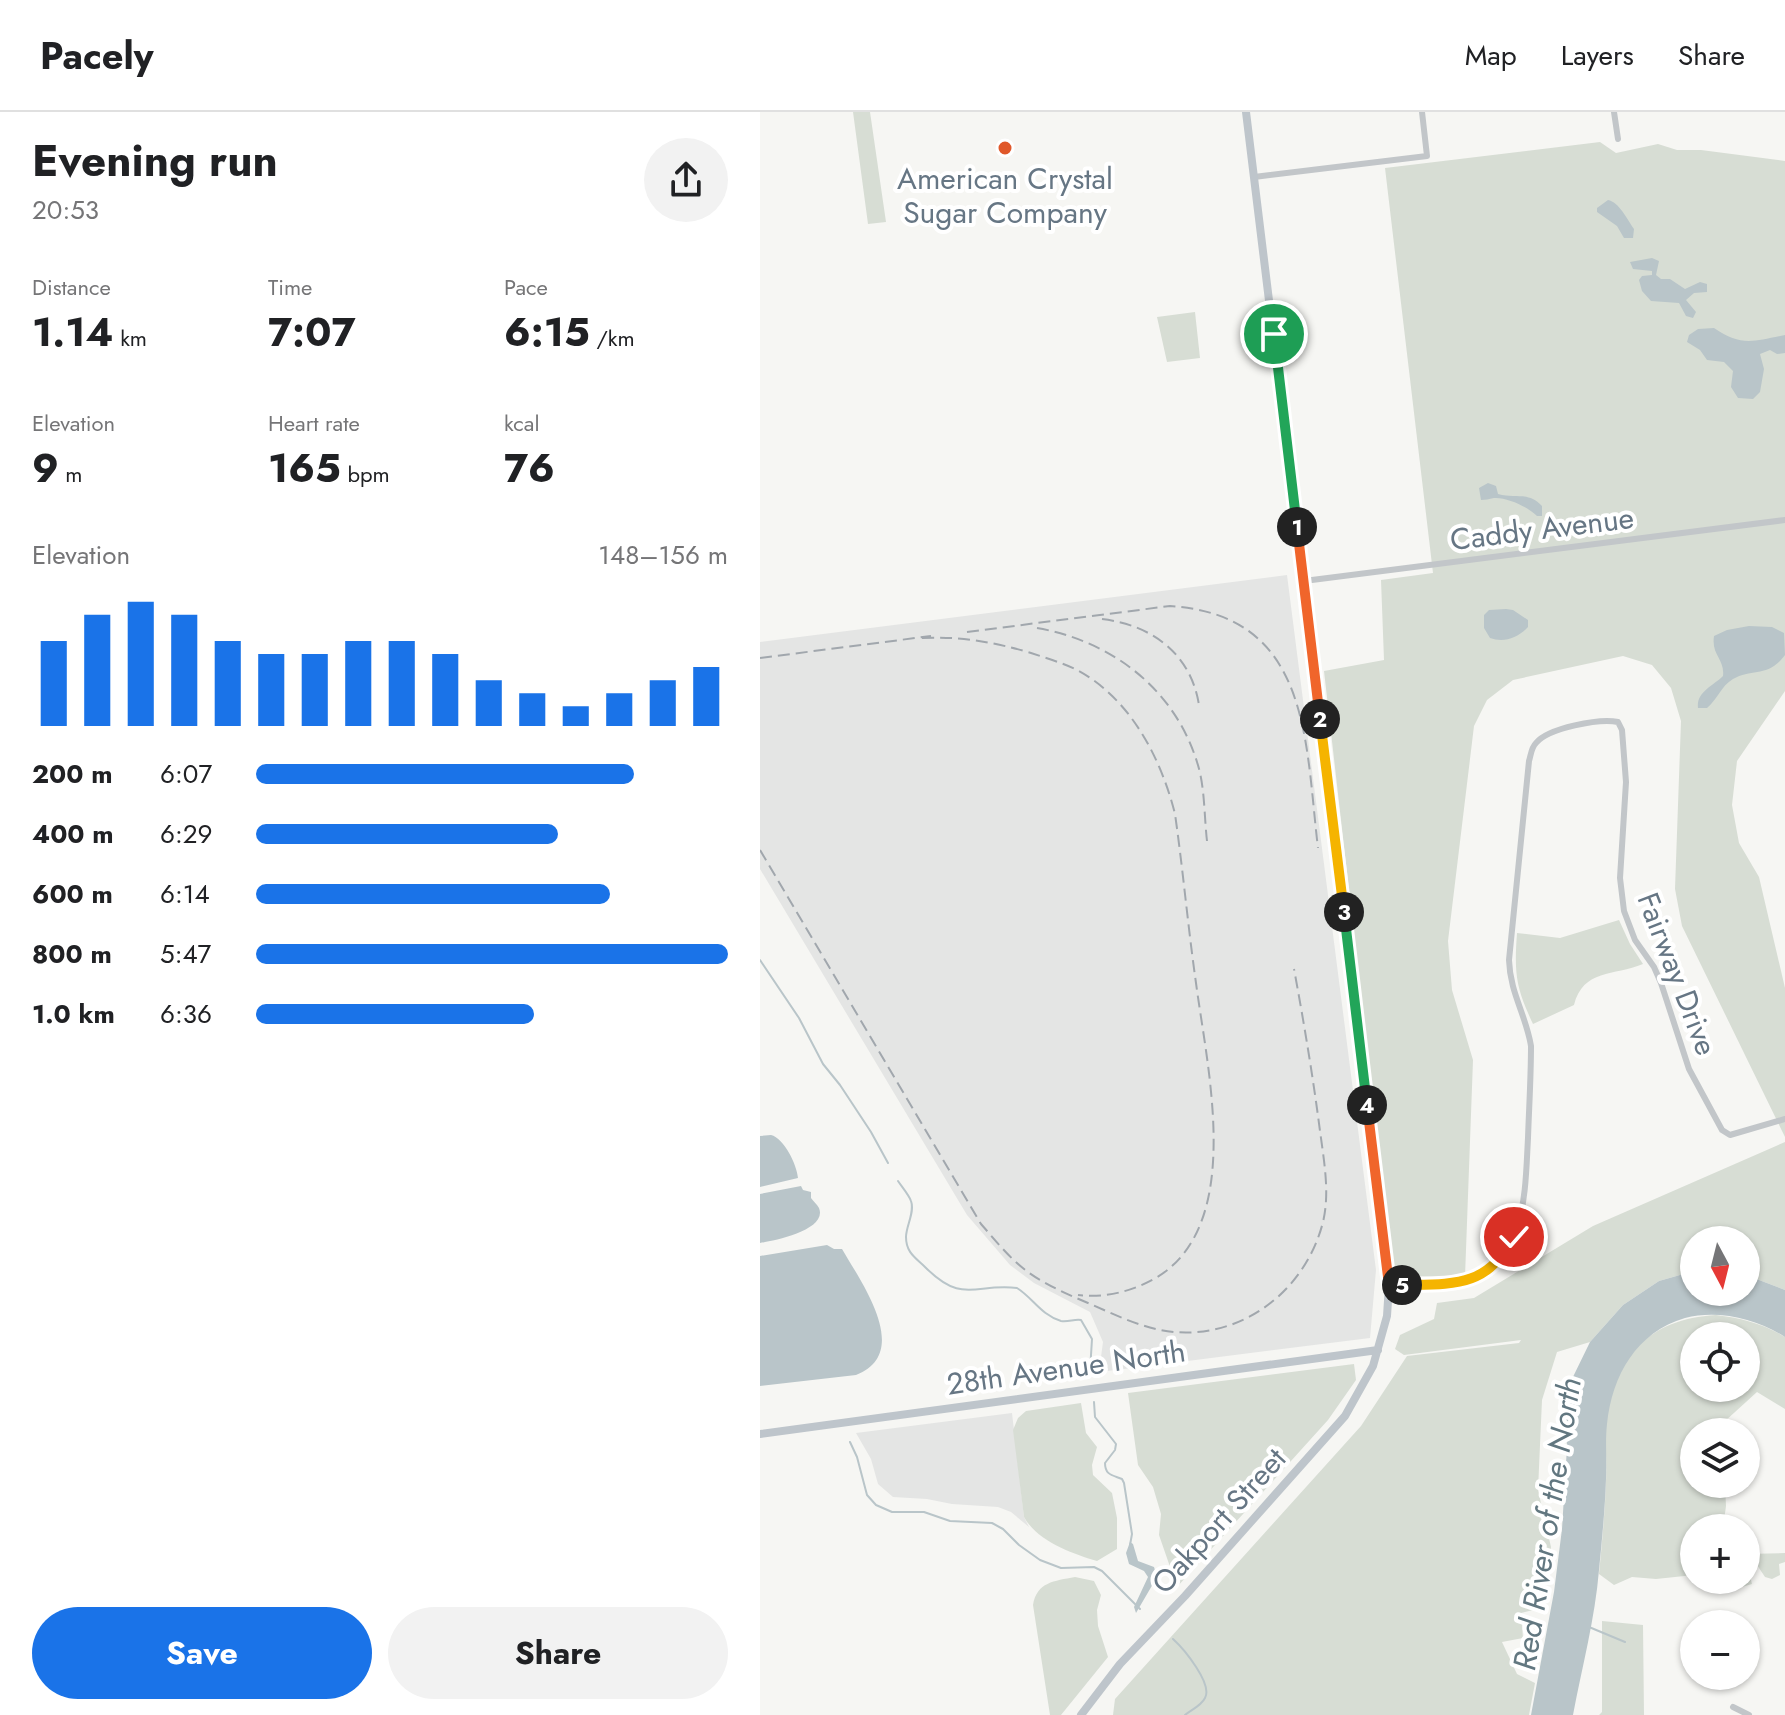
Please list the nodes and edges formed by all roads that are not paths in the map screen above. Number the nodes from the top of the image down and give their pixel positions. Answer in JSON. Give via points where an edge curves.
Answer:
{"nodes":[{"id":1,"x":1246,"y":112,"type":"edge"},
{"id":2,"x":1422,"y":112,"type":"edge"},
{"id":3,"x":1614,"y":112,"type":"edge"},
{"id":4,"x":1618,"y":139,"type":"dead end"},
{"id":5,"x":1254,"y":177,"type":"junction"},
{"id":6,"x":1785,"y":520,"type":"edge"},
{"id":7,"x":1304,"y":581,"type":"junction"},
{"id":8,"x":1785,"y":1119,"type":"edge"},
{"id":9,"x":1389,"y":1285,"type":"junction"},
{"id":10,"x":1378,"y":1350,"type":"junction"},
{"id":11,"x":760,"y":1434,"type":"edge"},
{"id":12,"x":1733,"y":1707,"type":"dead end"},
{"id":13,"x":1081,"y":1715,"type":"edge"},
{"id":14,"x":1749,"y":1715,"type":"edge"}],
"edges":[{"from":1,"to":5,"type":"street","name":"Oakport Street"},
{"from":2,"to":5,"type":"street","via":[[1427,156]]},
{"from":3,"to":4,"type":"street"},
{"from":5,"to":7,"type":"street","name":"Oakport Street"},
{"from":6,"to":7,"type":"street","name":"Caddy Avenue"},
{"from":7,"to":9,"type":"street","name":"Oakport Street"},
{"from":8,"to":9,"type":"street","name":"Fairway Drive","via":[[1730,1135],[1722,1130],[1689,1069],[1654,967],[1629,927],[1620,878],[1626,782],[1618,722],[1607,720],[1544,736],[1531,751],[1509,960],[1512,990],[1531,1046],[1523,1208],[1505,1254],[1464,1283]]},
{"from":9,"to":10,"type":"street","name":"Oakport Street"},
{"from":10,"to":11,"type":"street","name":"28th Avenue North"},
{"from":10,"to":13,"type":"street","name":"Oakport Street","via":[[1345,1416],[1120,1664]]},
{"from":12,"to":14,"type":"street"}]}
